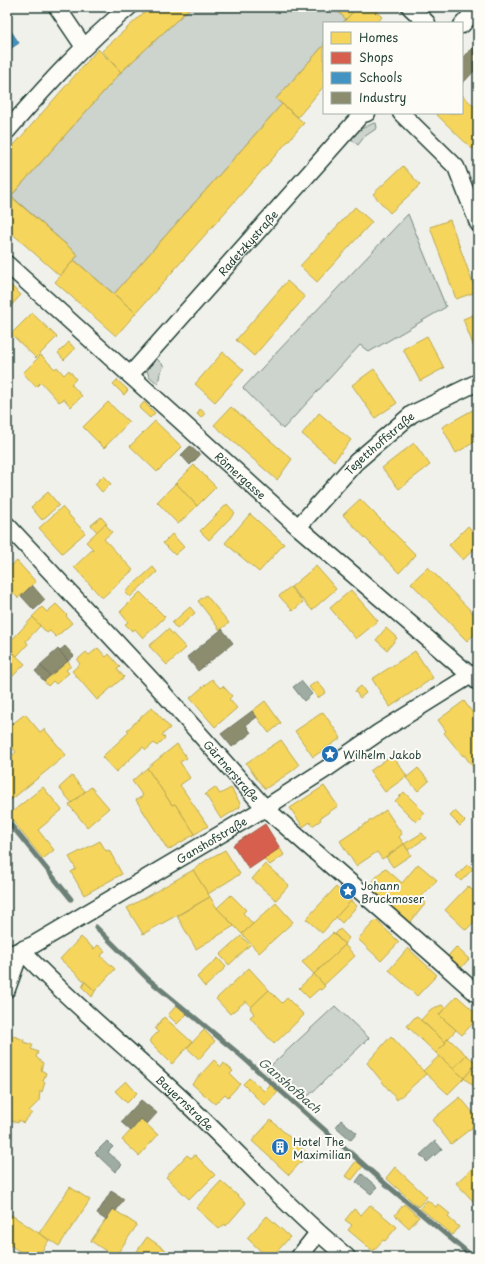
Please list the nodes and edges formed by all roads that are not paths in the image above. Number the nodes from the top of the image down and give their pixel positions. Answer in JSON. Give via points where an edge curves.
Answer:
{"nodes":[{"id":1,"x":57,"y":7,"type":"edge"},
{"id":2,"x":129,"y":7,"type":"edge"},
{"id":3,"x":410,"y":7,"type":"edge"},
{"id":4,"x":478,"y":7,"type":"edge"},
{"id":5,"x":426,"y":22,"type":"edge"},
{"id":6,"x":463,"y":23,"type":"edge"},
{"id":7,"x":84,"y":47,"type":"junction"},
{"id":8,"x":364,"y":114,"type":"edge"},
{"id":9,"x":402,"y":114,"type":"edge"},
{"id":10,"x":7,"y":130,"type":"edge"},
{"id":11,"x":478,"y":223,"type":"edge"},
{"id":12,"x":7,"y":264,"type":"edge"},
{"id":13,"x":130,"y":375,"type":"junction"},
{"id":14,"x":478,"y":382,"type":"edge"},
{"id":15,"x":7,"y":525,"type":"edge"},
{"id":16,"x":298,"y":527,"type":"junction"},
{"id":17,"x":476,"y":677,"type":"edge"},
{"id":18,"x":265,"y":808,"type":"junction"},
{"id":19,"x":14,"y":953,"type":"edge"},
{"id":20,"x":7,"y":989,"type":"edge"},
{"id":21,"x":478,"y":995,"type":"edge"},
{"id":22,"x":318,"y":1233,"type":"junction"},
{"id":23,"x":299,"y":1257,"type":"edge"},
{"id":24,"x":346,"y":1257,"type":"edge"}],
"edges":[{"from":1,"to":7,"type":"street"},
{"from":2,"to":7,"type":"street"},
{"from":3,"to":5,"type":"street"},
{"from":4,"to":6,"type":"street"},
{"from":7,"to":10,"type":"street"},
{"from":8,"to":13,"type":"street","name":"Radetzkystraße"},
{"from":9,"to":11,"type":"street","via":[[456,167]]},
{"from":12,"to":13,"type":"street","name":"Römergasse"},
{"from":13,"to":16,"type":"street","name":"Römergasse"},
{"from":14,"to":16,"type":"street","name":"Tegetthoffstraße","via":[[412,414],[356,462]]},
{"from":15,"to":18,"type":"street","name":"Gärtnerstraße","via":[[158,686]]},
{"from":16,"to":17,"type":"street","name":"Römergasse"},
{"from":17,"to":18,"type":"street","name":"Ganshofstraße","via":[[378,733]]},
{"from":18,"to":19,"type":"street","name":"Ganshofstraße"},
{"from":18,"to":21,"type":"street","name":"Gärtnerstraße"},
{"from":19,"to":20,"type":"street"},
{"from":19,"to":22,"type":"street","name":"Bayernstraße","via":[[44,974],[184,1101]]},
{"from":22,"to":23,"type":"street"},
{"from":22,"to":24,"type":"street","name":"Bayernstraße"}]}
